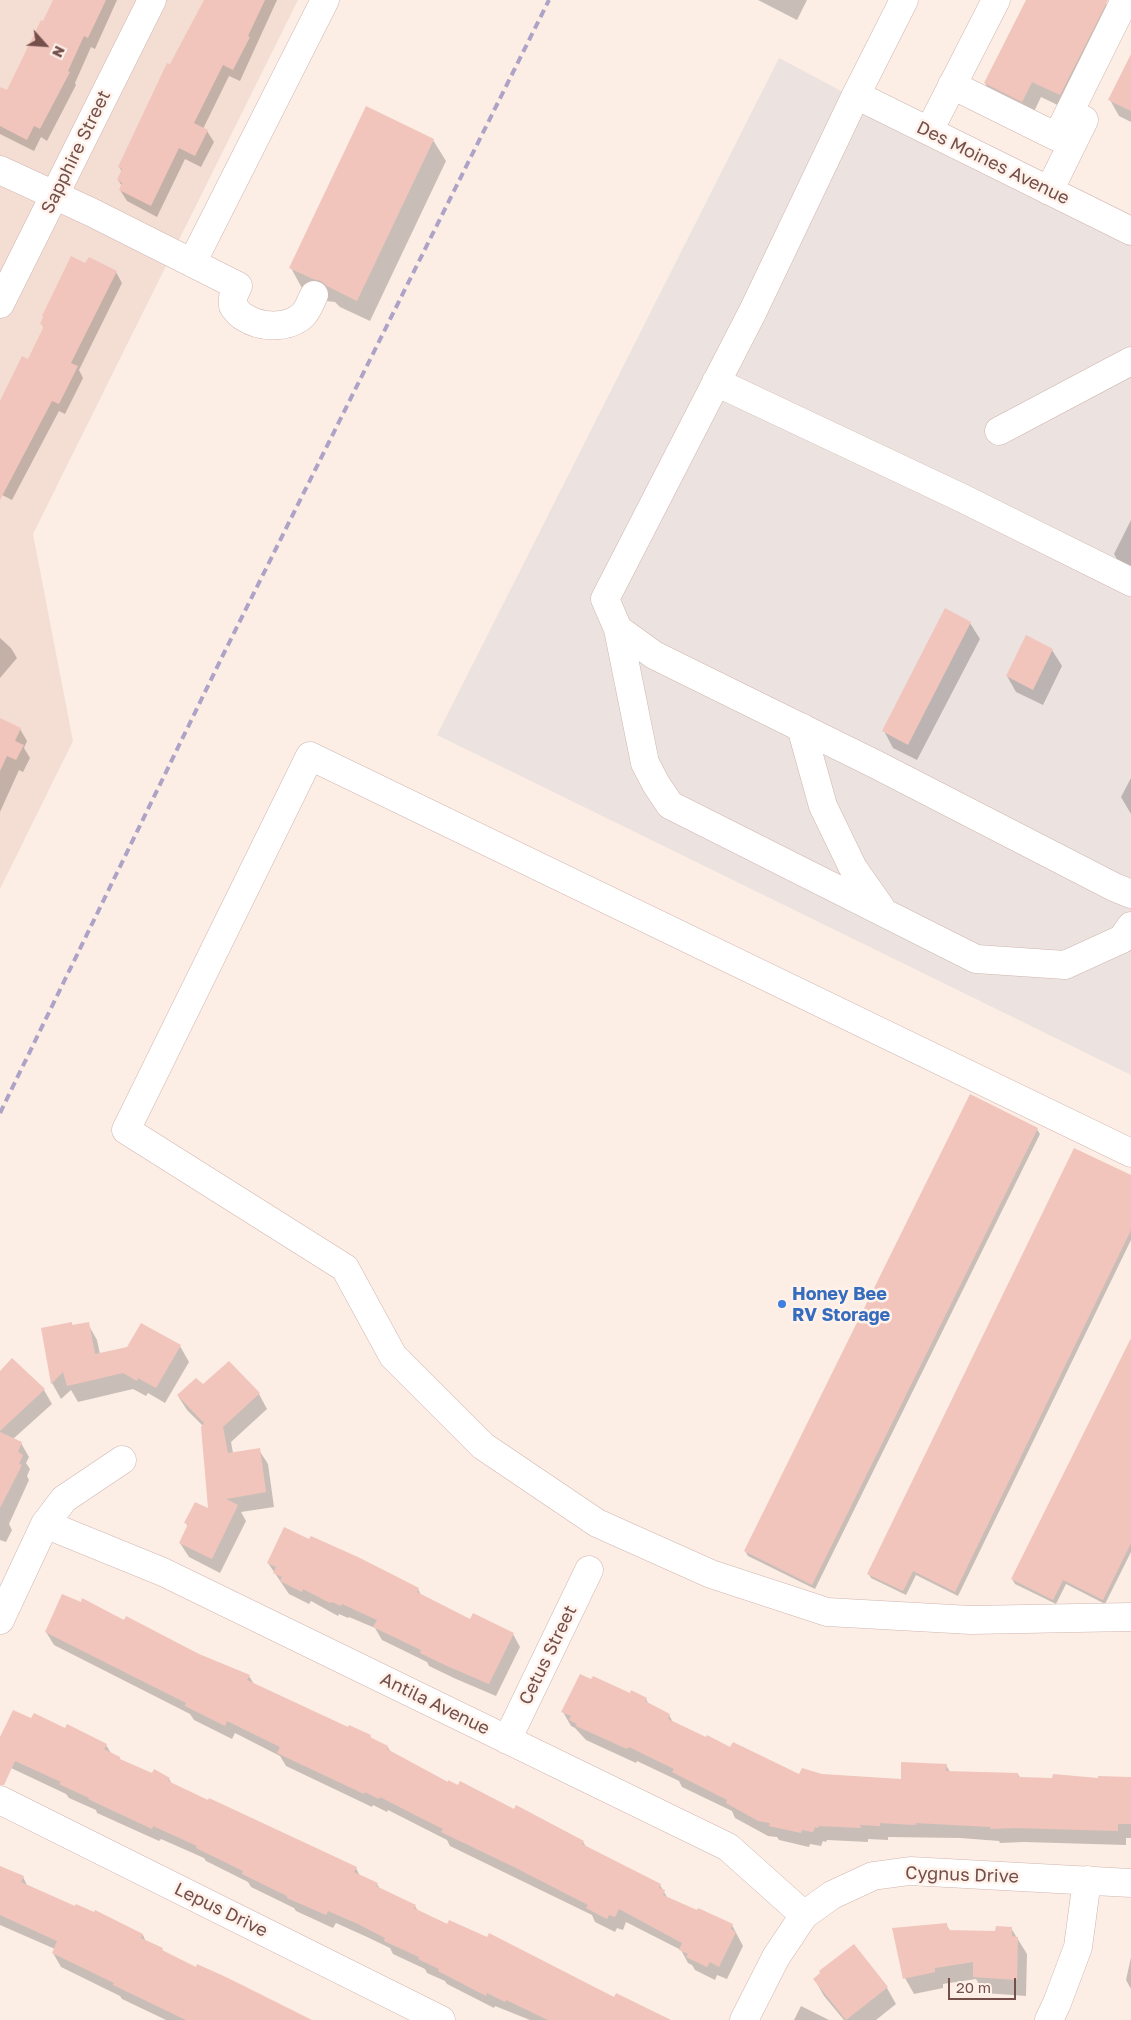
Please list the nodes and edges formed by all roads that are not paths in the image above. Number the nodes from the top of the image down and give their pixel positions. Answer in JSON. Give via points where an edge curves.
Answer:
{"nodes":[{"id":1,"x":152,"y":0,"type":"edge"},
{"id":2,"x":325,"y":0,"type":"edge"},
{"id":3,"x":904,"y":0,"type":"edge"},
{"id":4,"x":996,"y":0,"type":"edge"},
{"id":5,"x":1125,"y":0,"type":"edge"},
{"id":6,"x":1131,"y":24,"type":"edge"},
{"id":7,"x":952,"y":85,"type":"junction"},
{"id":8,"x":856,"y":95,"type":"junction"},
{"id":9,"x":929,"y":132,"type":"junction"},
{"id":10,"x":0,"y":170,"type":"edge"},
{"id":11,"x":1049,"y":191,"type":"junction"},
{"id":12,"x":55,"y":196,"type":"junction"},
{"id":13,"x":1131,"y":232,"type":"edge"},
{"id":14,"x":182,"y":258,"type":"junction"},
{"id":15,"x":314,"y":295,"type":"dead end"},
{"id":16,"x":0,"y":304,"type":"edge"},
{"id":17,"x":1131,"y":361,"type":"edge"},
{"id":18,"x":716,"y":382,"type":"junction"},
{"id":19,"x":999,"y":431,"type":"dead end"},
{"id":20,"x":1131,"y":582,"type":"edge"},
{"id":21,"x":618,"y":629,"type":"junction"},
{"id":22,"x":801,"y":727,"type":"junction"},
{"id":23,"x":1131,"y":894,"type":"edge"},
{"id":24,"x":883,"y":911,"type":"junction"},
{"id":25,"x":1131,"y":926,"type":"edge"},
{"id":26,"x":1131,"y":1153,"type":"edge"},
{"id":27,"x":122,"y":1460,"type":"dead end"},
{"id":28,"x":45,"y":1524,"type":"junction"},
{"id":29,"x":589,"y":1570,"type":"dead end"},
{"id":30,"x":1131,"y":1617,"type":"edge"},
{"id":31,"x":0,"y":1620,"type":"edge"},
{"id":32,"x":507,"y":1740,"type":"junction"},
{"id":33,"x":0,"y":1800,"type":"edge"},
{"id":34,"x":1087,"y":1880,"type":"junction"},
{"id":35,"x":1131,"y":1883,"type":"edge"},
{"id":36,"x":804,"y":1915,"type":"junction"},
{"id":37,"x":441,"y":2020,"type":"edge"},
{"id":38,"x":744,"y":2020,"type":"edge"},
{"id":39,"x":1049,"y":2020,"type":"edge"}],
"edges":[{"from":1,"to":12,"type":"street","name":"Sapphire Street"},
{"from":2,"to":14,"type":"street"},
{"from":3,"to":8,"type":"street"},
{"from":4,"to":7,"type":"street"},
{"from":5,"to":7,"type":"street","via":[[1057,137]]},
{"from":6,"to":11,"type":"street"},
{"from":7,"to":9,"type":"street"},
{"from":8,"to":9,"type":"street","name":"Des Moines Avenue"},
{"from":8,"to":18,"type":"street"},
{"from":9,"to":11,"type":"street","name":"Des Moines Avenue"},
{"from":10,"to":12,"type":"street"},
{"from":11,"to":13,"type":"street","name":"Des Moines Avenue"},
{"from":12,"to":14,"type":"street"},
{"from":12,"to":16,"type":"street","name":"Sapphire Street"},
{"from":14,"to":15,"type":"street","via":[[238,286],[232,306],[244,317],[260,324],[273,326],[291,322],[304,315]]},
{"from":17,"to":19,"type":"street"},
{"from":18,"to":20,"type":"street"},
{"from":18,"to":21,"type":"street","via":[[605,599]]},
{"from":21,"to":22,"type":"street","via":[[654,655]]},
{"from":21,"to":24,"type":"street","via":[[645,763],[670,805]]},
{"from":22,"to":23,"type":"street"},
{"from":22,"to":24,"type":"street","via":[[823,806],[853,868]]},
{"from":24,"to":25,"type":"street","via":[[976,959],[1065,965],[1122,939]]},
{"from":26,"to":30,"type":"street","via":[[310,756],[126,1130],[345,1268],[393,1356],[483,1446],[597,1523],[711,1574],[827,1612],[970,1620]]},
{"from":27,"to":28,"type":"street","via":[[64,1499]]},
{"from":28,"to":31,"type":"street"},
{"from":28,"to":32,"type":"street","name":"Antila Avenue","via":[[163,1572]]},
{"from":29,"to":32,"type":"street","name":"Cetus Street"},
{"from":32,"to":36,"type":"street","name":"Antila Avenue","via":[[728,1847]]},
{"from":33,"to":37,"type":"street","name":"Lepus Drive"},
{"from":34,"to":35,"type":"street","name":"Cygnus Drive"},
{"from":34,"to":36,"type":"street","name":"Cygnus Drive","via":[[910,1871],[873,1876],[832,1895]]},
{"from":34,"to":39,"type":"street","via":[[1078,1946]]},
{"from":36,"to":38,"type":"street","via":[[776,1957]]}]}
